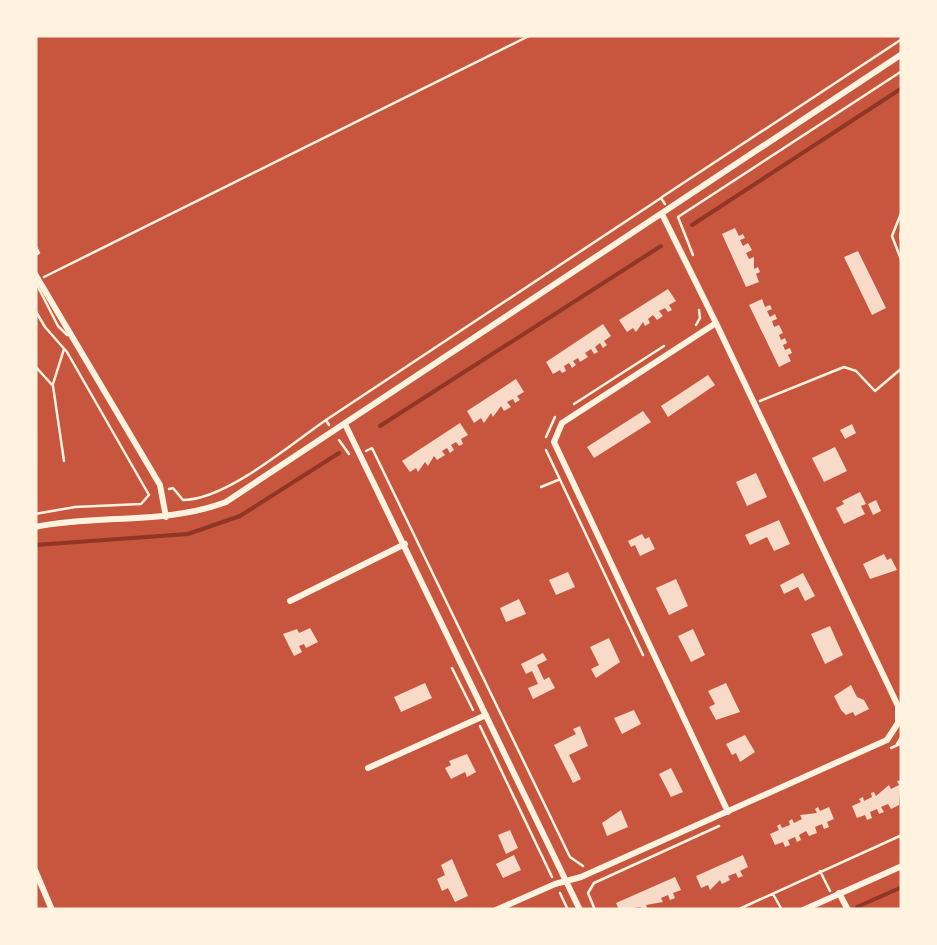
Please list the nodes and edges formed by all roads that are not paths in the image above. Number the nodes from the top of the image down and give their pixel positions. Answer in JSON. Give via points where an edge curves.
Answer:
{"nodes":[{"id":1,"x":902,"y":54,"type":"edge"},
{"id":2,"x":665,"y":212,"type":"junction"},
{"id":3,"x":36,"y":278,"type":"edge"},
{"id":4,"x":716,"y":323,"type":"junction"},
{"id":5,"x":345,"y":424,"type":"junction"},
{"id":6,"x":166,"y":516,"type":"junction"},
{"id":7,"x":35,"y":528,"type":"edge"},
{"id":8,"x":405,"y":544,"type":"junction"},
{"id":9,"x":290,"y":601,"type":"dead end"},
{"id":10,"x":486,"y":715,"type":"junction"},
{"id":11,"x":368,"y":768,"type":"dead end"},
{"id":12,"x":728,"y":812,"type":"junction"},
{"id":13,"x":902,"y":866,"type":"edge"},
{"id":14,"x":35,"y":870,"type":"edge"},
{"id":15,"x":567,"y":880,"type":"junction"},
{"id":16,"x":839,"y":893,"type":"junction"},
{"id":17,"x":52,"y":910,"type":"edge"},
{"id":18,"x":496,"y":910,"type":"edge"},
{"id":19,"x":580,"y":910,"type":"edge"},
{"id":20,"x":802,"y":910,"type":"edge"},
{"id":21,"x":848,"y":910,"type":"edge"}],
"edges":[{"from":1,"to":2,"type":"street"},
{"from":2,"to":4,"type":"street"},
{"from":2,"to":5,"type":"street"},
{"from":3,"to":6,"type":"street","via":[[162,490]]},
{"from":4,"to":12,"type":"street","via":[[562,424],[554,442]]},
{"from":4,"to":12,"type":"street","via":[[899,715],[887,740]]},
{"from":5,"to":6,"type":"street","via":[[226,502]]},
{"from":5,"to":8,"type":"street"},
{"from":6,"to":7,"type":"street"},
{"from":8,"to":9,"type":"street"},
{"from":8,"to":10,"type":"street"},
{"from":10,"to":11,"type":"street"},
{"from":10,"to":15,"type":"street"},
{"from":12,"to":15,"type":"street"},
{"from":13,"to":16,"type":"street"},
{"from":14,"to":17,"type":"street"},
{"from":15,"to":18,"type":"street"},
{"from":15,"to":19,"type":"street"},
{"from":16,"to":20,"type":"street"},
{"from":16,"to":21,"type":"street"}]}
